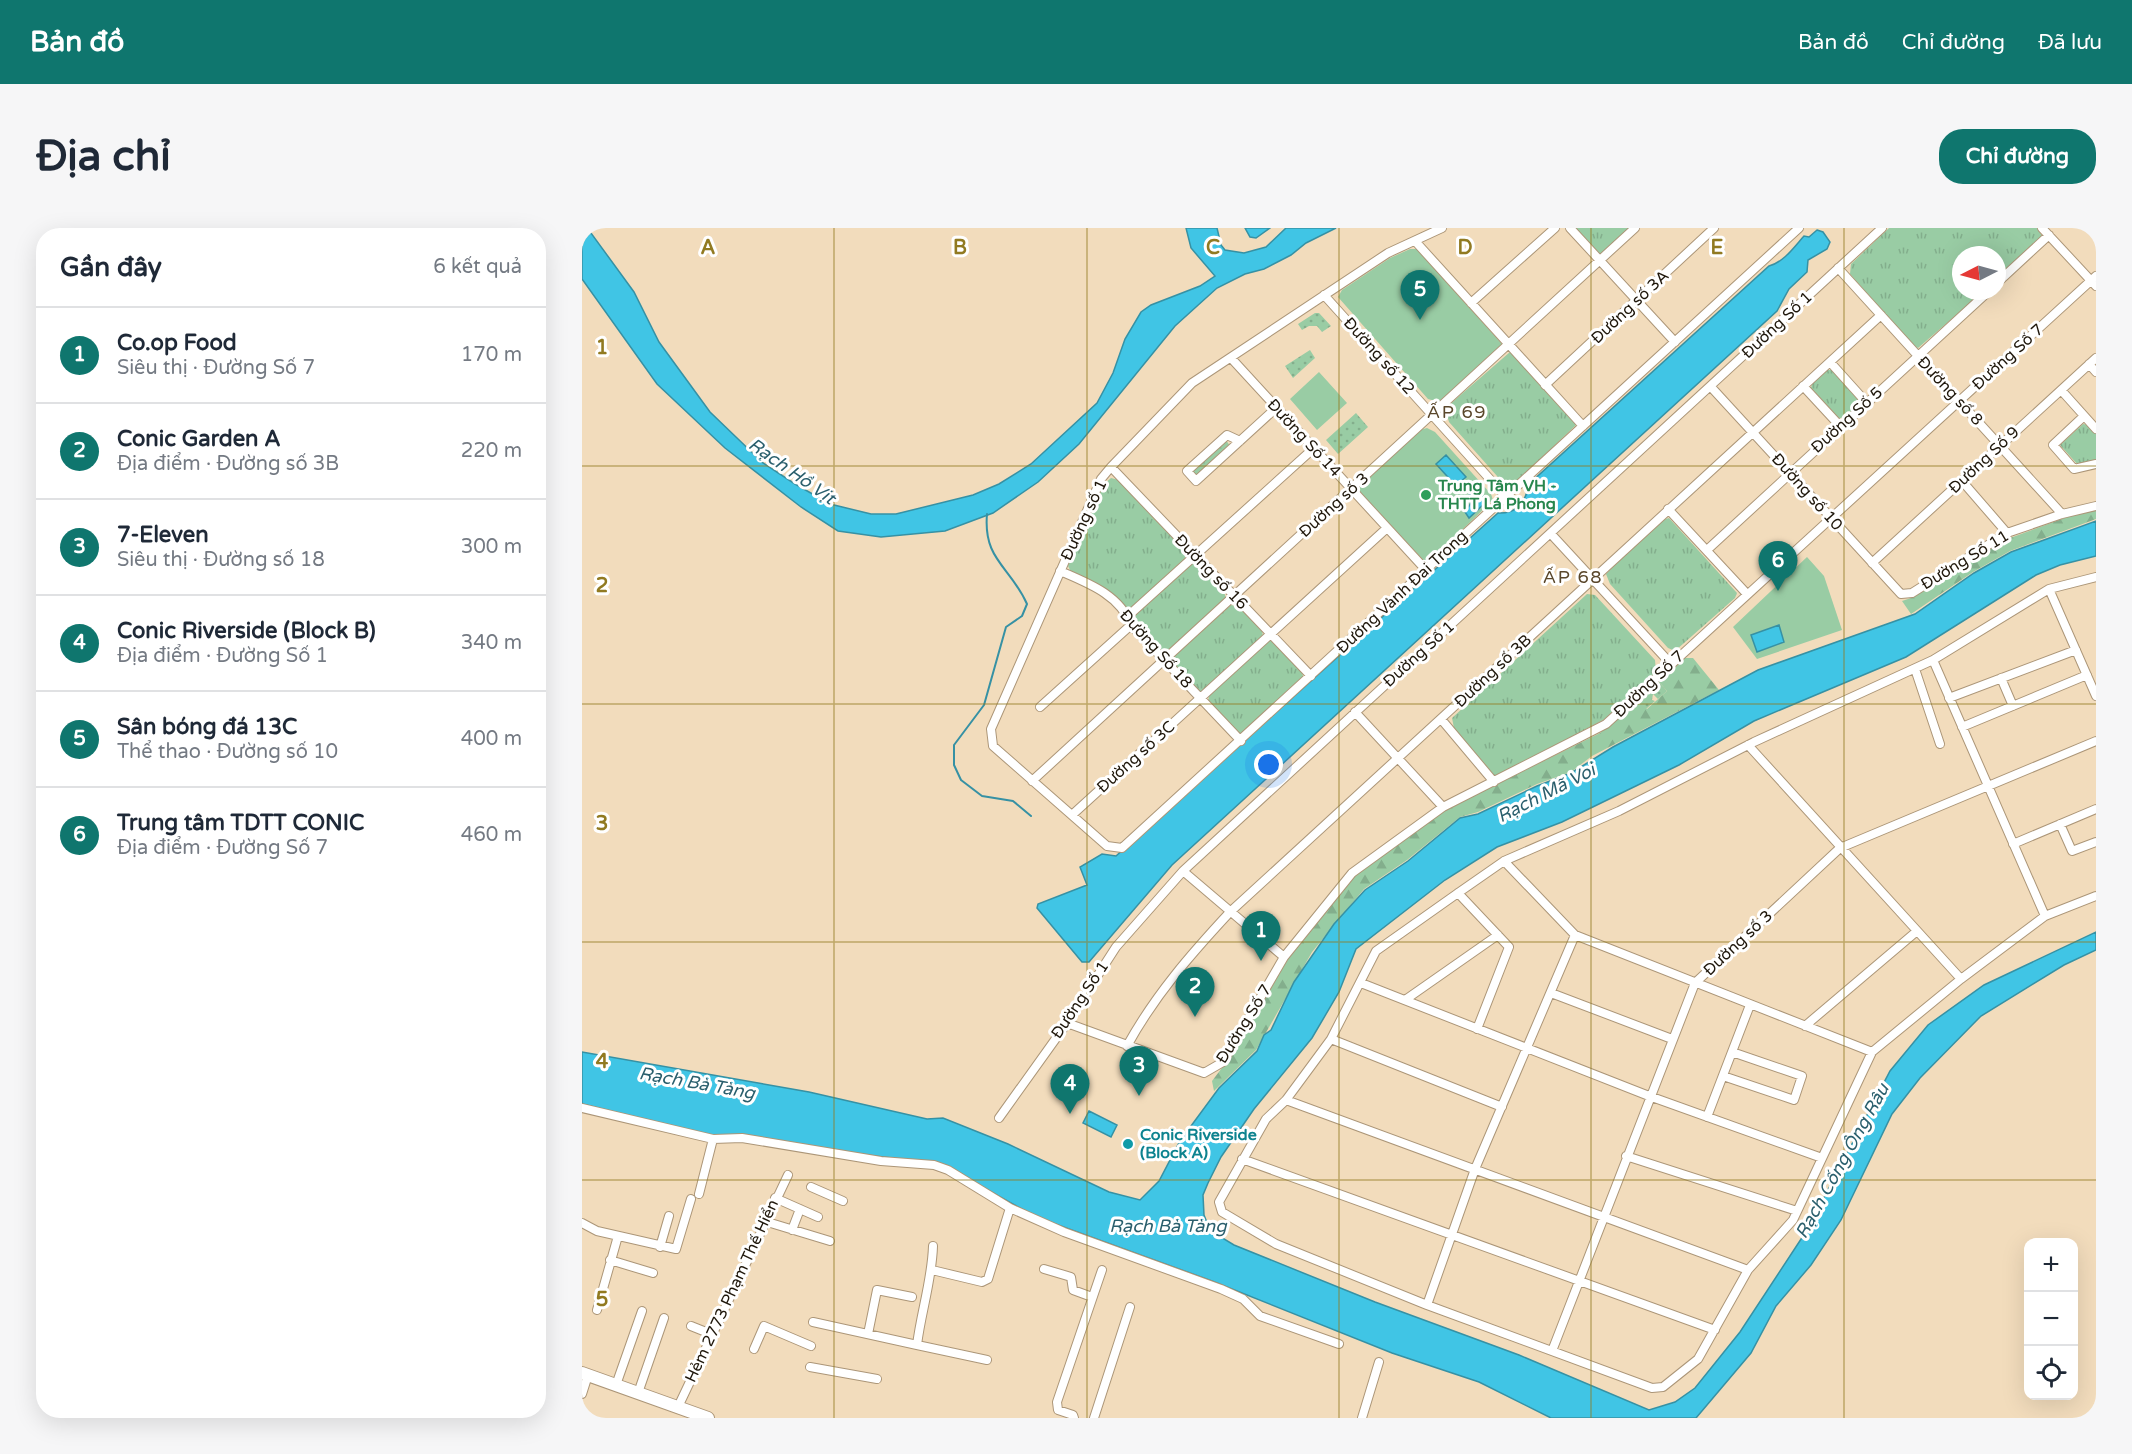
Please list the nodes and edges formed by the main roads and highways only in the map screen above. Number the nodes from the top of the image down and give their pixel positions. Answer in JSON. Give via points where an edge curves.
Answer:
{"nodes":[{"id":1,"x":585,"y":1374,"type":"edge"},
{"id":2,"x":708,"y":1418,"type":"edge"}],
"edges":[{"from":1,"to":2,"type":"main road"}]}
